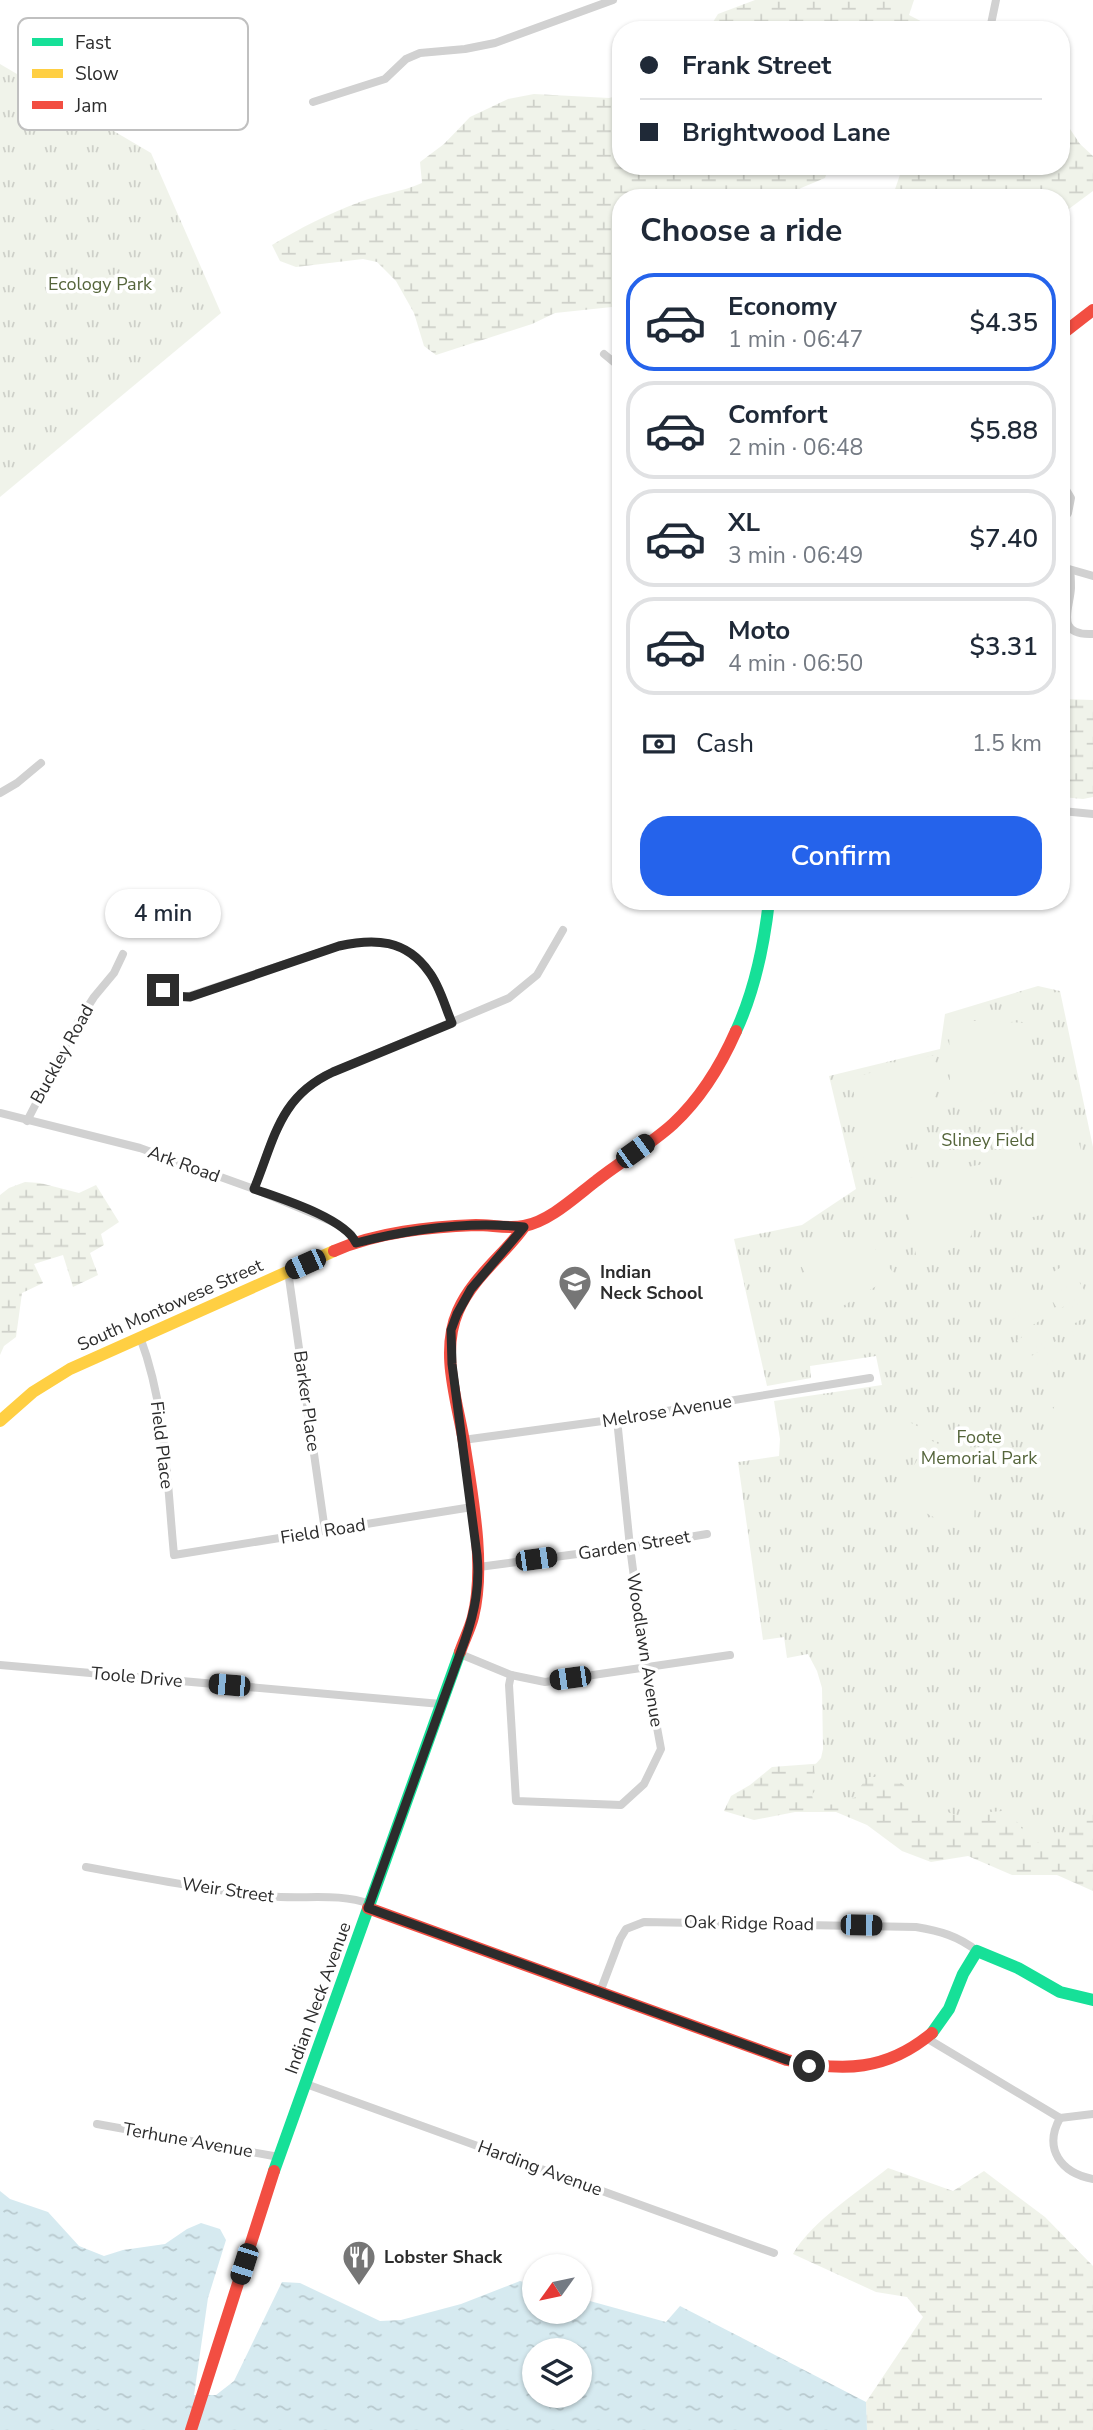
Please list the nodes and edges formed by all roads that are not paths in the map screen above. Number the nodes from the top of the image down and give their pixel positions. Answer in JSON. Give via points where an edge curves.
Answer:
{"nodes":[{"id":1,"x":613,"y":0,"type":"edge"},
{"id":2,"x":996,"y":0,"type":"edge"},
{"id":3,"x":992,"y":21,"type":"edge"},
{"id":4,"x":313,"y":102,"type":"dead end"},
{"id":5,"x":1093,"y":310,"type":"edge"},
{"id":6,"x":1070,"y":328,"type":"edge"},
{"id":7,"x":604,"y":354,"type":"dead end"},
{"id":8,"x":612,"y":361,"type":"edge"},
{"id":9,"x":1070,"y":570,"type":"edge"},
{"id":10,"x":1093,"y":576,"type":"edge"},
{"id":11,"x":1070,"y":625,"type":"edge"},
{"id":12,"x":1093,"y":634,"type":"edge"},
{"id":13,"x":41,"y":763,"type":"dead end"},
{"id":14,"x":0,"y":793,"type":"edge"},
{"id":15,"x":1070,"y":812,"type":"edge"},
{"id":16,"x":1093,"y":814,"type":"edge"},
{"id":17,"x":768,"y":910,"type":"edge"},
{"id":18,"x":563,"y":930,"type":"dead end"},
{"id":19,"x":123,"y":954,"type":"dead end"},
{"id":20,"x":153,"y":977,"type":"dead end"},
{"id":21,"x":452,"y":1023,"type":"junction"},
{"id":22,"x":0,"y":1113,"type":"edge"},
{"id":23,"x":27,"y":1121,"type":"junction"},
{"id":24,"x":254,"y":1189,"type":"junction"},
{"id":25,"x":524,"y":1227,"type":"junction"},
{"id":26,"x":356,"y":1243,"type":"junction"},
{"id":27,"x":288,"y":1271,"type":"junction"},
{"id":28,"x":140,"y":1337,"type":"junction"},
{"id":29,"x":870,"y":1378,"type":"dead end"},
{"id":30,"x":617,"y":1419,"type":"junction"},
{"id":31,"x":0,"y":1421,"type":"edge"},
{"id":32,"x":463,"y":1440,"type":"junction"},
{"id":33,"x":472,"y":1507,"type":"junction"},
{"id":34,"x":325,"y":1531,"type":"junction"},
{"id":35,"x":707,"y":1534,"type":"dead end"},
{"id":36,"x":630,"y":1547,"type":"junction"},
{"id":37,"x":174,"y":1555,"type":"joint"},
{"id":38,"x":478,"y":1567,"type":"junction"},
{"id":39,"x":460,"y":1654,"type":"junction"},
{"id":40,"x":730,"y":1655,"type":"dead end"},
{"id":41,"x":0,"y":1665,"type":"edge"},
{"id":42,"x":646,"y":1668,"type":"junction"},
{"id":43,"x":511,"y":1675,"type":"junction"},
{"id":44,"x":441,"y":1704,"type":"junction"},
{"id":45,"x":86,"y":1867,"type":"dead end"},
{"id":46,"x":369,"y":1906,"type":"junction"},
{"id":47,"x":977,"y":1951,"type":"junction"},
{"id":48,"x":600,"y":1992,"type":"junction"},
{"id":49,"x":1093,"y":2000,"type":"edge"},
{"id":50,"x":928,"y":2039,"type":"junction"},
{"id":51,"x":306,"y":2084,"type":"junction"},
{"id":52,"x":1093,"y":2114,"type":"edge"},
{"id":53,"x":1060,"y":2118,"type":"junction"},
{"id":54,"x":97,"y":2124,"type":"dead end"},
{"id":55,"x":279,"y":2157,"type":"junction"},
{"id":56,"x":1093,"y":2179,"type":"edge"},
{"id":57,"x":774,"y":2253,"type":"dead end"},
{"id":58,"x":191,"y":2430,"type":"edge"}],
"edges":[{"from":1,"to":4,"type":"street","via":[[495,43],[420,52],[385,79]]},
{"from":2,"to":3,"type":"street"},
{"from":5,"to":6,"type":"street"},
{"from":7,"to":8,"type":"street"},
{"from":9,"to":10,"type":"street"},
{"from":11,"to":12,"type":"street"},
{"from":13,"to":14,"type":"street"},
{"from":15,"to":16,"type":"street"},
{"from":17,"to":25,"type":"street","via":[[743,1015],[708,1084],[674,1122],[564,1205]]},
{"from":18,"to":21,"type":"street","via":[[526,986],[495,1006]]},
{"from":19,"to":23,"type":"street","name":"Buckley Road","via":[[78,1022]]},
{"from":20,"to":21,"type":"street","via":[[169,995],[186,997],[339,946],[382,942],[412,955],[429,972]]},
{"from":21,"to":24,"type":"street","via":[[304,1088],[286,1111]]},
{"from":22,"to":23,"type":"street","name":"Ark Road"},
{"from":23,"to":24,"type":"street","name":"Ark Road","via":[[140,1148]]},
{"from":24,"to":26,"type":"street","name":"Ark Road","via":[[332,1222]]},
{"from":25,"to":26,"type":"street","name":"South Montowese Street","via":[[429,1228]]},
{"from":25,"to":32,"type":"street","name":"Indian Neck Avenue","via":[[471,1289],[451,1330]]},
{"from":26,"to":27,"type":"street","name":"South Montowese Street"},
{"from":27,"to":28,"type":"street","name":"South Montowese Street"},
{"from":27,"to":34,"type":"street","name":"Barker Place"},
{"from":28,"to":31,"type":"street","name":"South Montowese Street","via":[[41,1385]]},
{"from":28,"to":37,"type":"street","name":"Field Place","via":[[162,1429]]},
{"from":29,"to":30,"type":"street","name":"Melrose Avenue"},
{"from":30,"to":32,"type":"street","name":"Melrose Avenue"},
{"from":30,"to":36,"type":"street","name":"Woodlawn Avenue"},
{"from":32,"to":33,"type":"street","name":"Indian Neck Avenue"},
{"from":33,"to":34,"type":"street","name":"Field Road"},
{"from":33,"to":38,"type":"street","name":"Indian Neck Avenue"},
{"from":34,"to":37,"type":"street","name":"Field Road"},
{"from":35,"to":36,"type":"street","name":"Garden Street"},
{"from":36,"to":38,"type":"street","name":"Garden Street"},
{"from":36,"to":42,"type":"street","name":"Woodlawn Avenue"},
{"from":38,"to":39,"type":"street","name":"Indian Neck Avenue","via":[[473,1616]]},
{"from":39,"to":43,"type":"street"},
{"from":39,"to":44,"type":"street","name":"Indian Neck Avenue"},
{"from":40,"to":42,"type":"street"},
{"from":41,"to":44,"type":"street","name":"Toole Drive"},
{"from":42,"to":43,"type":"street","via":[[545,1682]]},
{"from":42,"to":43,"type":"street","name":"Woodlawn Avenue","via":[[661,1749],[644,1784],[621,1805],[516,1801]]},
{"from":44,"to":46,"type":"street","name":"Indian Neck Avenue"},
{"from":45,"to":46,"type":"street","name":"Weir Street","via":[[233,1893],[353,1899]]},
{"from":46,"to":48,"type":"street"},
{"from":46,"to":51,"type":"street","name":"Indian Neck Avenue"},
{"from":47,"to":48,"type":"street","name":"Oak Ridge Road","via":[[960,1938],[916,1927],[644,1922],[626,1929]]},
{"from":47,"to":49,"type":"street","via":[[1059,1992]]},
{"from":47,"to":50,"type":"street"},
{"from":48,"to":50,"type":"street","via":[[809,2066],[872,2064]]},
{"from":50,"to":53,"type":"street"},
{"from":51,"to":55,"type":"street","name":"Indian Neck Avenue"},
{"from":51,"to":57,"type":"street","name":"Harding Avenue"},
{"from":52,"to":53,"type":"street"},
{"from":53,"to":56,"type":"street","via":[[1052,2142],[1056,2154],[1072,2173]]},
{"from":54,"to":55,"type":"street","name":"Terhune Avenue"},
{"from":55,"to":58,"type":"street","name":"Indian Neck Avenue"}]}
